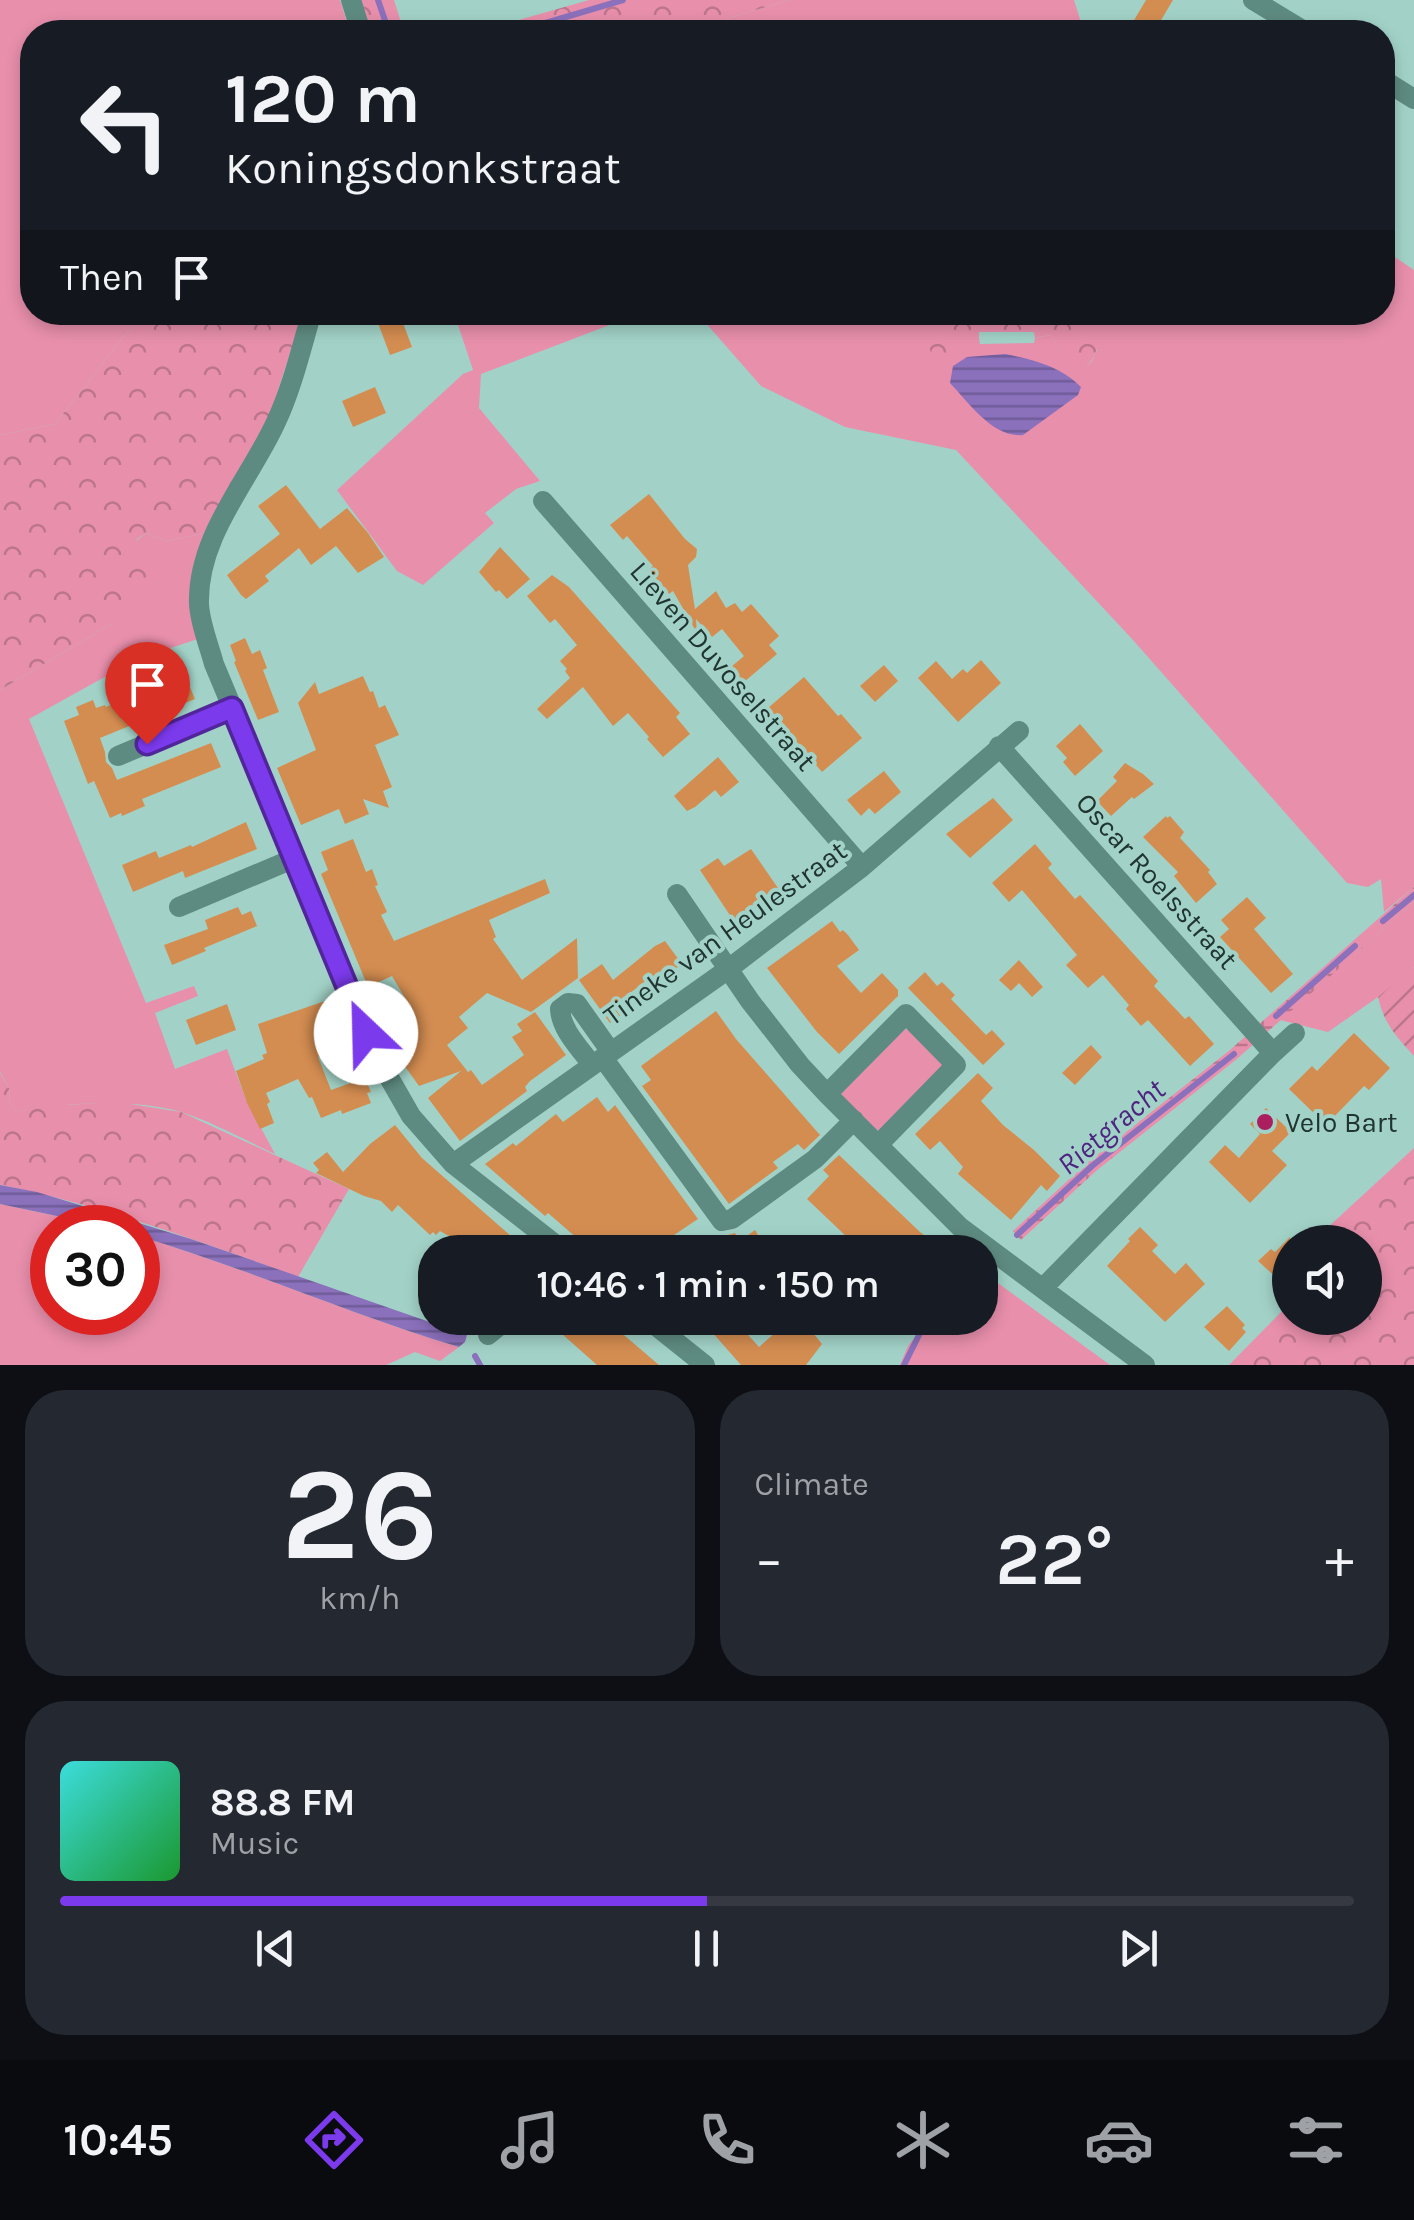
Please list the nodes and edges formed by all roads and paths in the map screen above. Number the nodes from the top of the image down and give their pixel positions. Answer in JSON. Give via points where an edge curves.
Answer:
{"nodes":[{"id":1,"x":1254,"y":0,"type":"edge"},
{"id":2,"x":1286,"y":20,"type":"edge"},
{"id":3,"x":308,"y":325,"type":"edge"},
{"id":4,"x":543,"y":501,"type":"dead end"},
{"id":5,"x":232,"y":708,"type":"junction"},
{"id":6,"x":1019,"y":731,"type":"dead end"},
{"id":7,"x":1000,"y":746,"type":"junction"},
{"id":8,"x":118,"y":756,"type":"dead end"},
{"id":9,"x":295,"y":858,"type":"junction"},
{"id":10,"x":862,"y":868,"type":"junction"},
{"id":11,"x":677,"y":894,"type":"dead end"},
{"id":12,"x":179,"y":908,"type":"dead end"},
{"id":13,"x":727,"y":970,"type":"junction"},
{"id":14,"x":1294,"y":1034,"type":"dead end"},
{"id":15,"x":1273,"y":1053,"type":"junction"},
{"id":16,"x":602,"y":1058,"type":"junction"},
{"id":17,"x":828,"y":1094,"type":"junction"},
{"id":18,"x":854,"y":1120,"type":"junction"},
{"id":19,"x":878,"y":1144,"type":"junction"},
{"id":20,"x":453,"y":1164,"type":"junction"},
{"id":21,"x":543,"y":1235,"type":"edge"},
{"id":22,"x":1043,"y":1288,"type":"junction"},
{"id":23,"x":667,"y":1335,"type":"edge"},
{"id":24,"x":705,"y":1365,"type":"edge"},
{"id":25,"x":1145,"y":1365,"type":"edge"}],
"edges":[{"from":1,"to":2,"type":"street"},
{"from":3,"to":5,"type":"street","via":[[278,418],[213,536],[203,569],[199,606]]},
{"from":4,"to":10,"type":"street","name":"Lieven Duvoselstraat"},
{"from":5,"to":8,"type":"street"},
{"from":5,"to":9,"type":"street"},
{"from":6,"to":7,"type":"street","name":"Tineke van Heulestraat"},
{"from":7,"to":10,"type":"street","name":"Tineke van Heulestraat"},
{"from":7,"to":15,"type":"street","name":"Oscar Roelsstraat"},
{"from":9,"to":12,"type":"street"},
{"from":9,"to":20,"type":"street","via":[[379,1060],[410,1116]]},
{"from":10,"to":13,"type":"street","name":"Tineke van Heulestraat"},
{"from":11,"to":13,"type":"street"},
{"from":13,"to":16,"type":"street","name":"Tineke van Heulestraat"},
{"from":13,"to":17,"type":"street"},
{"from":14,"to":15,"type":"street"},
{"from":15,"to":22,"type":"street"},
{"from":16,"to":18,"type":"street","via":[[722,1220],[815,1159]]},
{"from":16,"to":20,"type":"street","name":"Tineke van Heulestraat"},
{"from":17,"to":18,"type":"street"},
{"from":17,"to":19,"type":"street","via":[[906,1014],[956,1065]]},
{"from":18,"to":19,"type":"street"},
{"from":19,"to":22,"type":"street","via":[[960,1227]]},
{"from":20,"to":21,"type":"street"},
{"from":22,"to":25,"type":"street"},
{"from":23,"to":24,"type":"street"}]}
